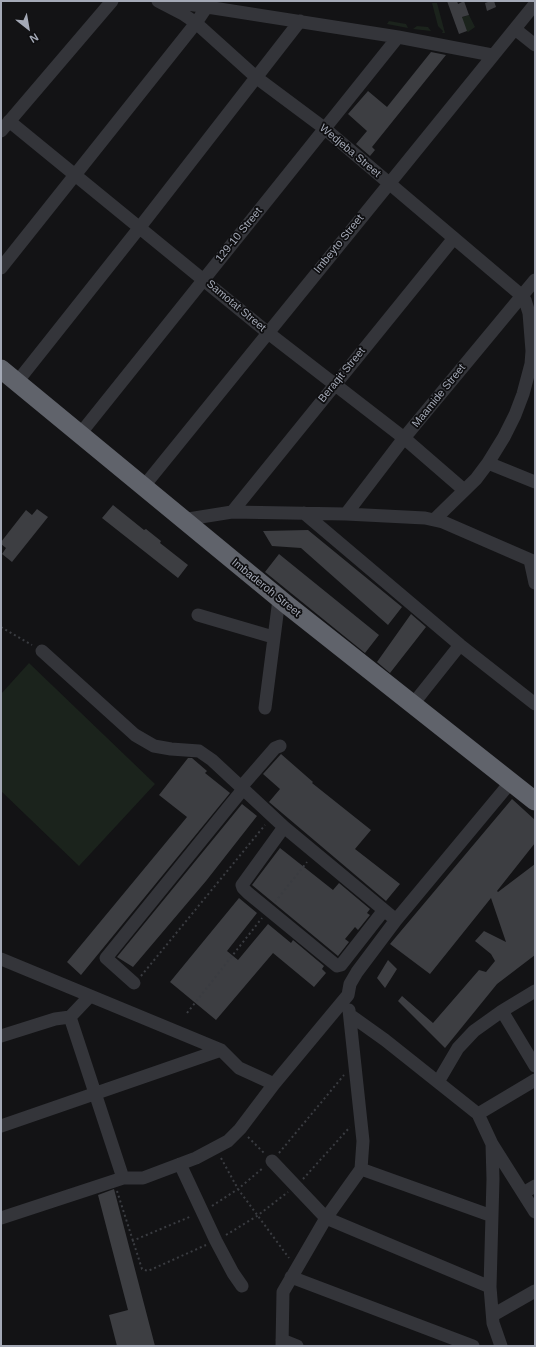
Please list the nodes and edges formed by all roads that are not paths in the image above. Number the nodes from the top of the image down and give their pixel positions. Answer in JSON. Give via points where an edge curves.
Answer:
{"nodes":[{"id":1,"x":112,"y":1,"type":"edge"},
{"id":2,"x":158,"y":1,"type":"edge"},
{"id":3,"x":169,"y":1,"type":"edge"},
{"id":4,"x":535,"y":4,"type":"edge"},
{"id":5,"x":206,"y":8,"type":"junction"},
{"id":6,"x":300,"y":21,"type":"junction"},
{"id":7,"x":196,"y":23,"type":"junction"},
{"id":8,"x":515,"y":29,"type":"junction"},
{"id":9,"x":398,"y":37,"type":"junction"},
{"id":10,"x":535,"y":45,"type":"edge"},
{"id":11,"x":492,"y":55,"type":"junction"},
{"id":12,"x":257,"y":78,"type":"junction"},
{"id":13,"x":9,"y":121,"type":"junction"},
{"id":14,"x":324,"y":128,"type":"junction"},
{"id":15,"x":1,"y":131,"type":"edge"},
{"id":16,"x":76,"y":174,"type":"junction"},
{"id":17,"x":388,"y":183,"type":"junction"},
{"id":18,"x":140,"y":227,"type":"junction"},
{"id":19,"x":454,"y":238,"type":"junction"},
{"id":20,"x":1,"y":268,"type":"edge"},
{"id":21,"x":204,"y":278,"type":"junction"},
{"id":22,"x":535,"y":280,"type":"edge"},
{"id":23,"x":521,"y":295,"type":"junction"},
{"id":24,"x":532,"y":313,"type":"edge"},
{"id":25,"x":267,"y":332,"type":"junction"},
{"id":26,"x":1,"y":369,"type":"edge"},
{"id":27,"x":16,"y":382,"type":"junction"},
{"id":28,"x":334,"y":385,"type":"junction"},
{"id":29,"x":529,"y":397,"type":"edge"},
{"id":30,"x":80,"y":434,"type":"junction"},
{"id":31,"x":404,"y":438,"type":"junction"},
{"id":32,"x":488,"y":463,"type":"junction"},
{"id":33,"x":535,"y":482,"type":"edge"},
{"id":34,"x":144,"y":486,"type":"junction"},
{"id":35,"x":464,"y":490,"type":"junction"},
{"id":36,"x":232,"y":512,"type":"junction"},
{"id":37,"x":304,"y":513,"type":"junction"},
{"id":38,"x":346,"y":514,"type":"junction"},
{"id":39,"x":182,"y":520,"type":"junction"},
{"id":40,"x":435,"y":520,"type":"junction"},
{"id":41,"x":533,"y":561,"type":"edge"},
{"id":42,"x":535,"y":583,"type":"edge"},
{"id":43,"x":279,"y":599,"type":"junction"},
{"id":44,"x":198,"y":615,"type":"dead end"},
{"id":45,"x":273,"y":638,"type":"junction"},
{"id":46,"x":460,"y":645,"type":"junction"},
{"id":47,"x":42,"y":651,"type":"road end"},
{"id":48,"x":413,"y":704,"type":"junction"},
{"id":49,"x":535,"y":704,"type":"edge"},
{"id":50,"x":265,"y":708,"type":"dead end"},
{"id":51,"x":280,"y":746,"type":"dead end"},
{"id":52,"x":510,"y":783,"type":"junction"},
{"id":53,"x":243,"y":787,"type":"junction"},
{"id":54,"x":535,"y":801,"type":"edge"},
{"id":55,"x":284,"y":827,"type":"junction"},
{"id":56,"x":384,"y":910,"type":"junction"},
{"id":57,"x":396,"y":920,"type":"junction"},
{"id":58,"x":1,"y":959,"type":"edge"},
{"id":59,"x":15,"y":964,"type":"junction"},
{"id":60,"x":1,"y":970,"type":"edge"},
{"id":61,"x":134,"y":983,"type":"road end"},
{"id":62,"x":535,"y":991,"type":"edge"},
{"id":63,"x":348,"y":995,"type":"junction"},
{"id":64,"x":89,"y":997,"type":"junction"},
{"id":65,"x":502,"y":1011,"type":"junction"},
{"id":66,"x":350,"y":1015,"type":"junction"},
{"id":67,"x":70,"y":1017,"type":"junction"},
{"id":68,"x":1,"y":1036,"type":"edge"},
{"id":69,"x":530,"y":1047,"type":"edge"},
{"id":70,"x":221,"y":1050,"type":"junction"},
{"id":71,"x":535,"y":1066,"type":"edge"},
{"id":72,"x":535,"y":1080,"type":"edge"},
{"id":73,"x":438,"y":1082,"type":"junction"},
{"id":74,"x":274,"y":1084,"type":"junction"},
{"id":75,"x":96,"y":1093,"type":"junction"},
{"id":76,"x":478,"y":1114,"type":"junction"},
{"id":77,"x":1,"y":1126,"type":"edge"},
{"id":78,"x":492,"y":1144,"type":"junction"},
{"id":79,"x":272,"y":1161,"type":"road end"},
{"id":80,"x":180,"y":1164,"type":"junction"},
{"id":81,"x":361,"y":1169,"type":"junction"},
{"id":82,"x":118,"y":1180,"type":"junction"},
{"id":83,"x":535,"y":1186,"type":"edge"},
{"id":84,"x":523,"y":1192,"type":"junction"},
{"id":85,"x":535,"y":1212,"type":"edge"},
{"id":86,"x":492,"y":1216,"type":"junction"},
{"id":87,"x":1,"y":1218,"type":"edge"},
{"id":88,"x":326,"y":1218,"type":"junction"},
{"id":89,"x":293,"y":1273,"type":"junction"},
{"id":90,"x":242,"y":1286,"type":"dead end"},
{"id":91,"x":490,"y":1287,"type":"junction"},
{"id":92,"x":535,"y":1291,"type":"edge"},
{"id":93,"x":493,"y":1315,"type":"junction"},
{"id":94,"x":282,"y":1343,"type":"edge"},
{"id":95,"x":297,"y":1346,"type":"edge"},
{"id":96,"x":473,"y":1346,"type":"edge"},
{"id":97,"x":501,"y":1346,"type":"edge"}],
"edges":[{"from":1,"to":13,"type":"street"},
{"from":2,"to":7,"type":"street","name":"Wedjeba Street"},
{"from":3,"to":5,"type":"street"},
{"from":4,"to":8,"type":"street","name":"Imbeyto Street"},
{"from":5,"to":6,"type":"street"},
{"from":5,"to":7,"type":"street"},
{"from":6,"to":9,"type":"street"},
{"from":6,"to":12,"type":"street"},
{"from":7,"to":12,"type":"street","name":"Wedjeba Street"},
{"from":7,"to":16,"type":"street"},
{"from":8,"to":10,"type":"street"},
{"from":8,"to":11,"type":"street","name":"Imbeyto Street"},
{"from":9,"to":11,"type":"street"},
{"from":9,"to":14,"type":"street","name":"129-10 Street"},
{"from":11,"to":17,"type":"street","name":"Imbeyto Street"},
{"from":12,"to":14,"type":"street","name":"Wedjeba Street"},
{"from":12,"to":18,"type":"street"},
{"from":13,"to":15,"type":"street"},
{"from":13,"to":16,"type":"street","name":"Samotat Street"},
{"from":14,"to":17,"type":"street","name":"Wedjeba Street"},
{"from":14,"to":21,"type":"street","name":"129-10 Street"},
{"from":16,"to":18,"type":"street","name":"Samotat Street"},
{"from":16,"to":20,"type":"street"},
{"from":17,"to":19,"type":"street","name":"Wedjeba Street"},
{"from":17,"to":25,"type":"street","name":"Imbeyto Street"},
{"from":18,"to":21,"type":"street","name":"Samotat Street"},
{"from":18,"to":27,"type":"street"},
{"from":19,"to":23,"type":"street","name":"Wedjeba Street"},
{"from":19,"to":28,"type":"street","name":"Beraqit Street"},
{"from":21,"to":25,"type":"street","name":"Samotat Street"},
{"from":21,"to":30,"type":"street","name":"129-10 Street"},
{"from":22,"to":23,"type":"street","name":"Maamide Street"},
{"from":23,"to":24,"type":"street","name":"Wedjeba Street"},
{"from":23,"to":31,"type":"street","name":"Maamide Street"},
{"from":24,"to":29,"type":"street"},
{"from":25,"to":28,"type":"street","name":"Samotat Street"},
{"from":25,"to":34,"type":"street","name":"Imbeyto Street"},
{"from":26,"to":27,"type":"highway","name":"Imbaderoh Street"},
{"from":27,"to":30,"type":"highway","name":"Imbaderoh Street"},
{"from":28,"to":31,"type":"street","name":"Samotat Street"},
{"from":28,"to":36,"type":"street","name":"Beraqit Street"},
{"from":29,"to":32,"type":"street"},
{"from":30,"to":34,"type":"highway","name":"Imbaderoh Street"},
{"from":31,"to":35,"type":"street","name":"Samotat Street"},
{"from":31,"to":38,"type":"street","name":"Maamide Street"},
{"from":32,"to":33,"type":"street"},
{"from":32,"to":35,"type":"street"},
{"from":34,"to":39,"type":"highway","name":"Imbaderoh Street"},
{"from":35,"to":40,"type":"street"},
{"from":36,"to":37,"type":"street"},
{"from":36,"to":39,"type":"street"},
{"from":37,"to":38,"type":"street"},
{"from":37,"to":46,"type":"street"},
{"from":38,"to":40,"type":"street"},
{"from":39,"to":43,"type":"highway","name":"Imbaderoh Street"},
{"from":40,"to":41,"type":"street"},
{"from":41,"to":42,"type":"street"},
{"from":43,"to":45,"type":"street"},
{"from":43,"to":48,"type":"highway","name":"Imbaderoh Street"},
{"from":44,"to":45,"type":"street"},
{"from":45,"to":50,"type":"street"},
{"from":46,"to":48,"type":"street"},
{"from":46,"to":49,"type":"street"},
{"from":47,"to":53,"type":"street","via":[[135,735],[162,748],[199,751]]},
{"from":48,"to":52,"type":"highway","name":"Imbaderoh Street"},
{"from":51,"to":53,"type":"street","via":[[275,748]]},
{"from":52,"to":54,"type":"highway","name":"Imbaderoh Street"},
{"from":52,"to":57,"type":"street"},
{"from":53,"to":55,"type":"street"},
{"from":53,"to":61,"type":"street","via":[[106,958]]},
{"from":55,"to":56,"type":"street"},
{"from":55,"to":56,"type":"street","via":[[242,885],[245,891],[337,966],[341,965]]},
{"from":56,"to":57,"type":"street"},
{"from":57,"to":63,"type":"street","via":[[357,972],[350,984]]},
{"from":58,"to":59,"type":"street"},
{"from":59,"to":60,"type":"street"},
{"from":59,"to":64,"type":"street"},
{"from":62,"to":65,"type":"street"},
{"from":63,"to":66,"type":"street"},
{"from":63,"to":74,"type":"street"},
{"from":64,"to":67,"type":"street"},
{"from":64,"to":70,"type":"street"},
{"from":65,"to":69,"type":"street"},
{"from":65,"to":73,"type":"street","via":[[474,1031],[458,1048]]},
{"from":66,"to":73,"type":"street"},
{"from":66,"to":81,"type":"street","via":[[363,1141]]},
{"from":67,"to":68,"type":"street","via":[[55,1019]]},
{"from":67,"to":75,"type":"street"},
{"from":69,"to":71,"type":"street"},
{"from":70,"to":74,"type":"street","via":[[239,1068]]},
{"from":70,"to":75,"type":"street"},
{"from":72,"to":76,"type":"street"},
{"from":73,"to":76,"type":"street"},
{"from":74,"to":80,"type":"street","via":[[228,1141]]},
{"from":75,"to":77,"type":"street"},
{"from":75,"to":82,"type":"street"},
{"from":76,"to":78,"type":"street"},
{"from":78,"to":84,"type":"street"},
{"from":78,"to":86,"type":"street"},
{"from":79,"to":88,"type":"street"},
{"from":80,"to":82,"type":"street","via":[[143,1178]]},
{"from":80,"to":90,"type":"street","via":[[216,1241]]},
{"from":81,"to":86,"type":"street"},
{"from":81,"to":88,"type":"street"},
{"from":82,"to":87,"type":"street"},
{"from":83,"to":84,"type":"street"},
{"from":84,"to":85,"type":"street"},
{"from":86,"to":91,"type":"street"},
{"from":88,"to":89,"type":"street"},
{"from":88,"to":91,"type":"street"},
{"from":89,"to":94,"type":"street","via":[[283,1292]]},
{"from":89,"to":96,"type":"street"},
{"from":91,"to":93,"type":"street"},
{"from":92,"to":93,"type":"street"},
{"from":93,"to":97,"type":"street","via":[[493,1324]]},
{"from":94,"to":95,"type":"street"}]}
